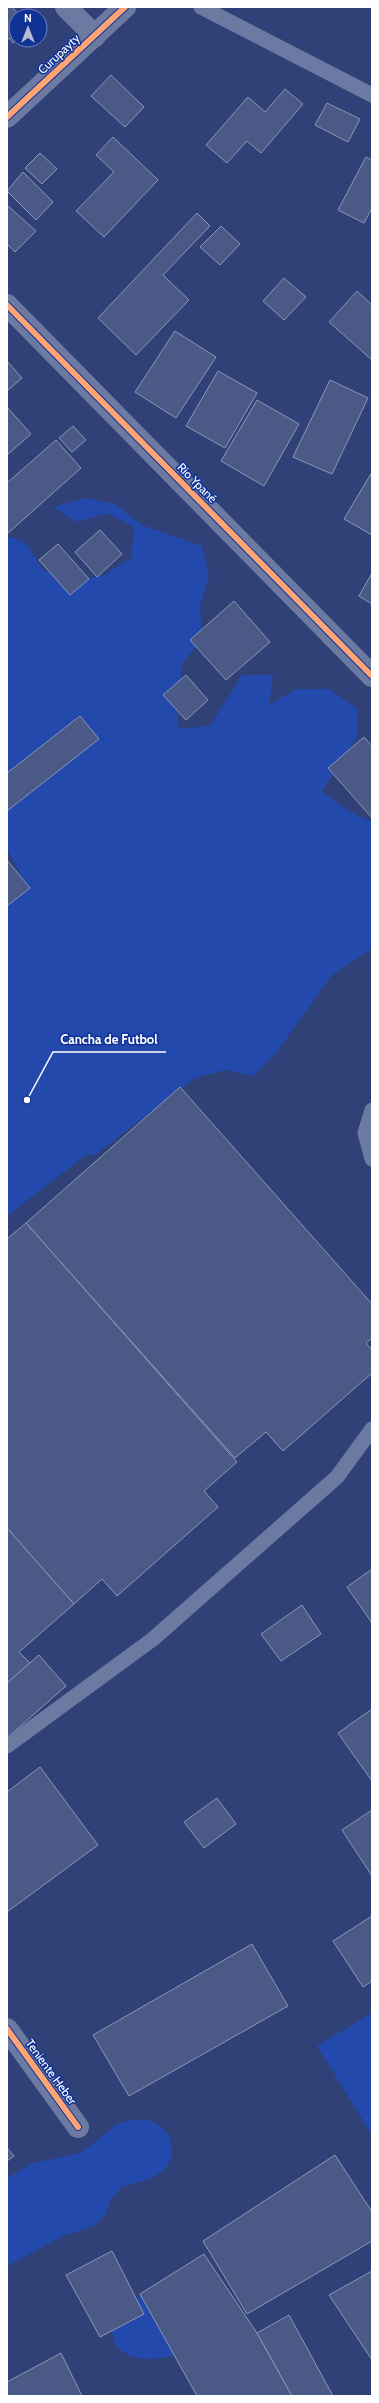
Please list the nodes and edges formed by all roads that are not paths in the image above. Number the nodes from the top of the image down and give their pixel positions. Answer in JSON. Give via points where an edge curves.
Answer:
{"nodes":[{"id":1,"x":66,"y":7,"type":"edge"},
{"id":2,"x":125,"y":7,"type":"edge"},
{"id":3,"x":201,"y":7,"type":"edge"},
{"id":4,"x":95,"y":36,"type":"junction"},
{"id":5,"x":372,"y":95,"type":"edge"},
{"id":6,"x":7,"y":117,"type":"edge"},
{"id":7,"x":7,"y":306,"type":"edge"},
{"id":8,"x":372,"y":676,"type":"edge"},
{"id":9,"x":372,"y":1110,"type":"edge"},
{"id":10,"x":372,"y":1159,"type":"edge"},
{"id":11,"x":372,"y":1429,"type":"edge"},
{"id":12,"x":7,"y":1746,"type":"edge"},
{"id":13,"x":7,"y":2029,"type":"edge"},
{"id":14,"x":78,"y":2127,"type":"dead end"}],
"edges":[{"from":1,"to":4,"type":"street"},
{"from":2,"to":4,"type":"street","name":"Curupayty"},
{"from":3,"to":5,"type":"lane"},
{"from":4,"to":6,"type":"street","name":"Curupayty"},
{"from":7,"to":8,"type":"street","name":"Rio Ypané"},
{"from":9,"to":10,"type":"lane","via":[[365,1133]]},
{"from":11,"to":12,"type":"lane","via":[[337,1477],[159,1633]]},
{"from":13,"to":14,"type":"street","name":"Teniente Heber"}]}
